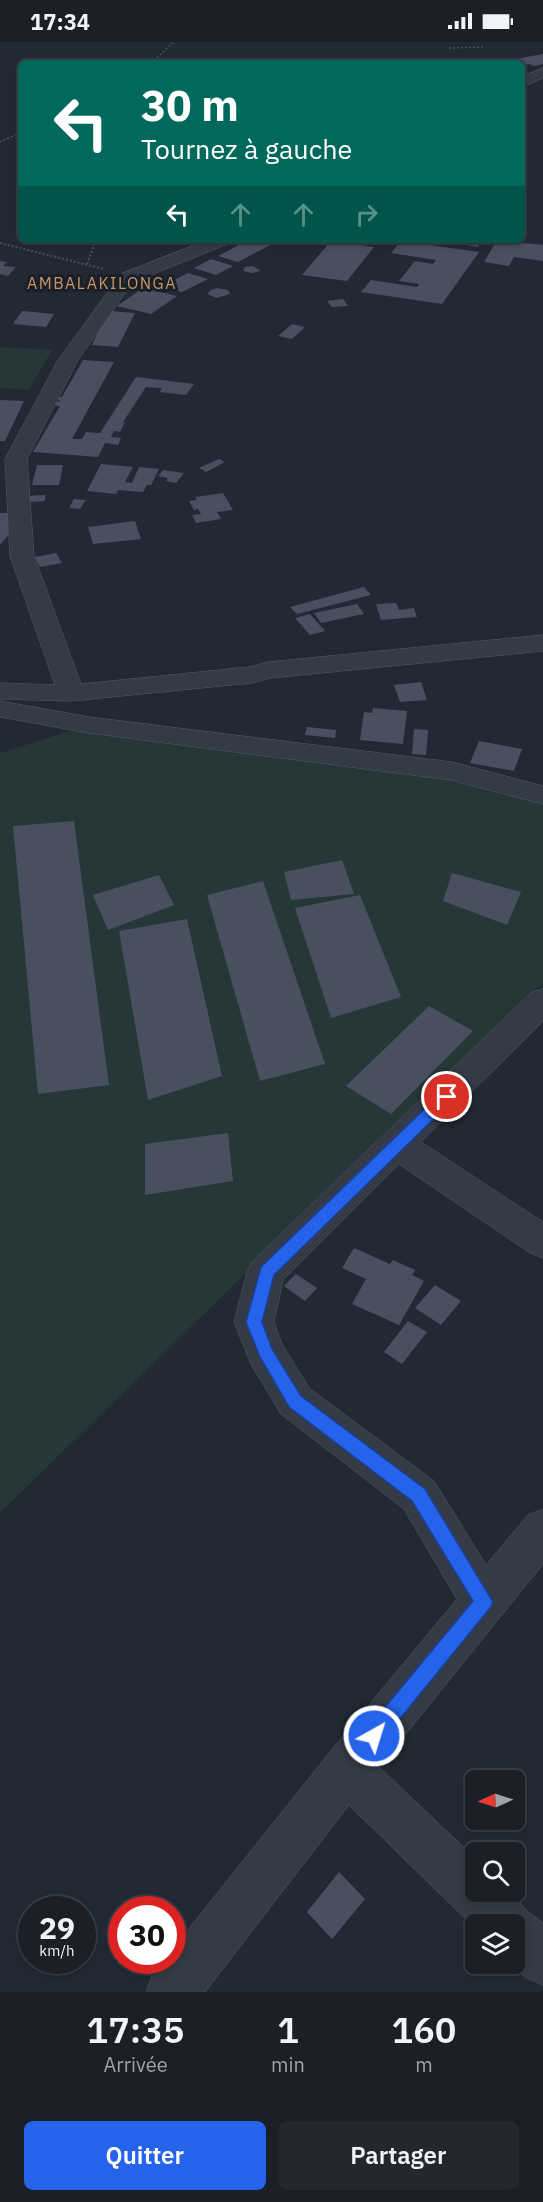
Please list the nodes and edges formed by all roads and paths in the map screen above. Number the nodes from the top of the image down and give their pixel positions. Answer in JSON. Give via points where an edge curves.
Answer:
{"nodes":[{"id":1,"x":174,"y":42,"type":"edge"},
{"id":2,"x":154,"y":60,"type":"edge"},
{"id":3,"x":525,"y":69,"type":"edge"},
{"id":4,"x":541,"y":73,"type":"edge"},
{"id":5,"x":525,"y":81,"type":"edge"},
{"id":6,"x":18,"y":133,"type":"edge"},
{"id":7,"x":0,"y":142,"type":"edge"},
{"id":8,"x":0,"y":243,"type":"edge"},
{"id":9,"x":95,"y":243,"type":"edge"},
{"id":10,"x":214,"y":243,"type":"edge"},
{"id":11,"x":87,"y":264,"type":"junction"},
{"id":12,"x":127,"y":278,"type":"junction"},
{"id":13,"x":8,"y":465,"type":"edge"},
{"id":14,"x":543,"y":644,"type":"edge"},
{"id":15,"x":0,"y":691,"type":"edge"},
{"id":16,"x":71,"y":693,"type":"junction"},
{"id":17,"x":0,"y":709,"type":"edge"},
{"id":18,"x":543,"y":795,"type":"edge"},
{"id":19,"x":543,"y":1001,"type":"edge"},
{"id":20,"x":398,"y":1145,"type":"junction"},
{"id":21,"x":543,"y":1242,"type":"edge"},
{"id":22,"x":543,"y":1530,"type":"edge"},
{"id":23,"x":484,"y":1602,"type":"junction"},
{"id":24,"x":347,"y":1769,"type":"junction"},
{"id":25,"x":497,"y":1914,"type":"edge"},
{"id":26,"x":525,"y":1942,"type":"edge"},
{"id":27,"x":543,"y":1959,"type":"edge"},
{"id":28,"x":172,"y":1992,"type":"edge"}],
"edges":[{"from":1,"to":2,"type":"path"},
{"from":3,"to":4,"type":"street"},
{"from":4,"to":5,"type":"street"},
{"from":6,"to":7,"type":"path"},
{"from":8,"to":11,"type":"path"},
{"from":9,"to":11,"type":"path"},
{"from":10,"to":12,"type":"street"},
{"from":11,"to":12,"type":"path"},
{"from":12,"to":13,"type":"street","via":[[68,360],[16,459]]},
{"from":13,"to":16,"type":"street","via":[[22,556]]},
{"from":14,"to":16,"type":"street"},
{"from":15,"to":16,"type":"street"},
{"from":17,"to":18,"type":"street","via":[[452,771]]},
{"from":19,"to":20,"type":"street"},
{"from":20,"to":21,"type":"street"},
{"from":20,"to":23,"type":"street","via":[[266,1272],[254,1322],[265,1352],[295,1401],[419,1495]]},
{"from":22,"to":23,"type":"street"},
{"from":23,"to":24,"type":"street"},
{"from":24,"to":25,"type":"street"},
{"from":24,"to":28,"type":"street"},
{"from":26,"to":27,"type":"street"}]}
